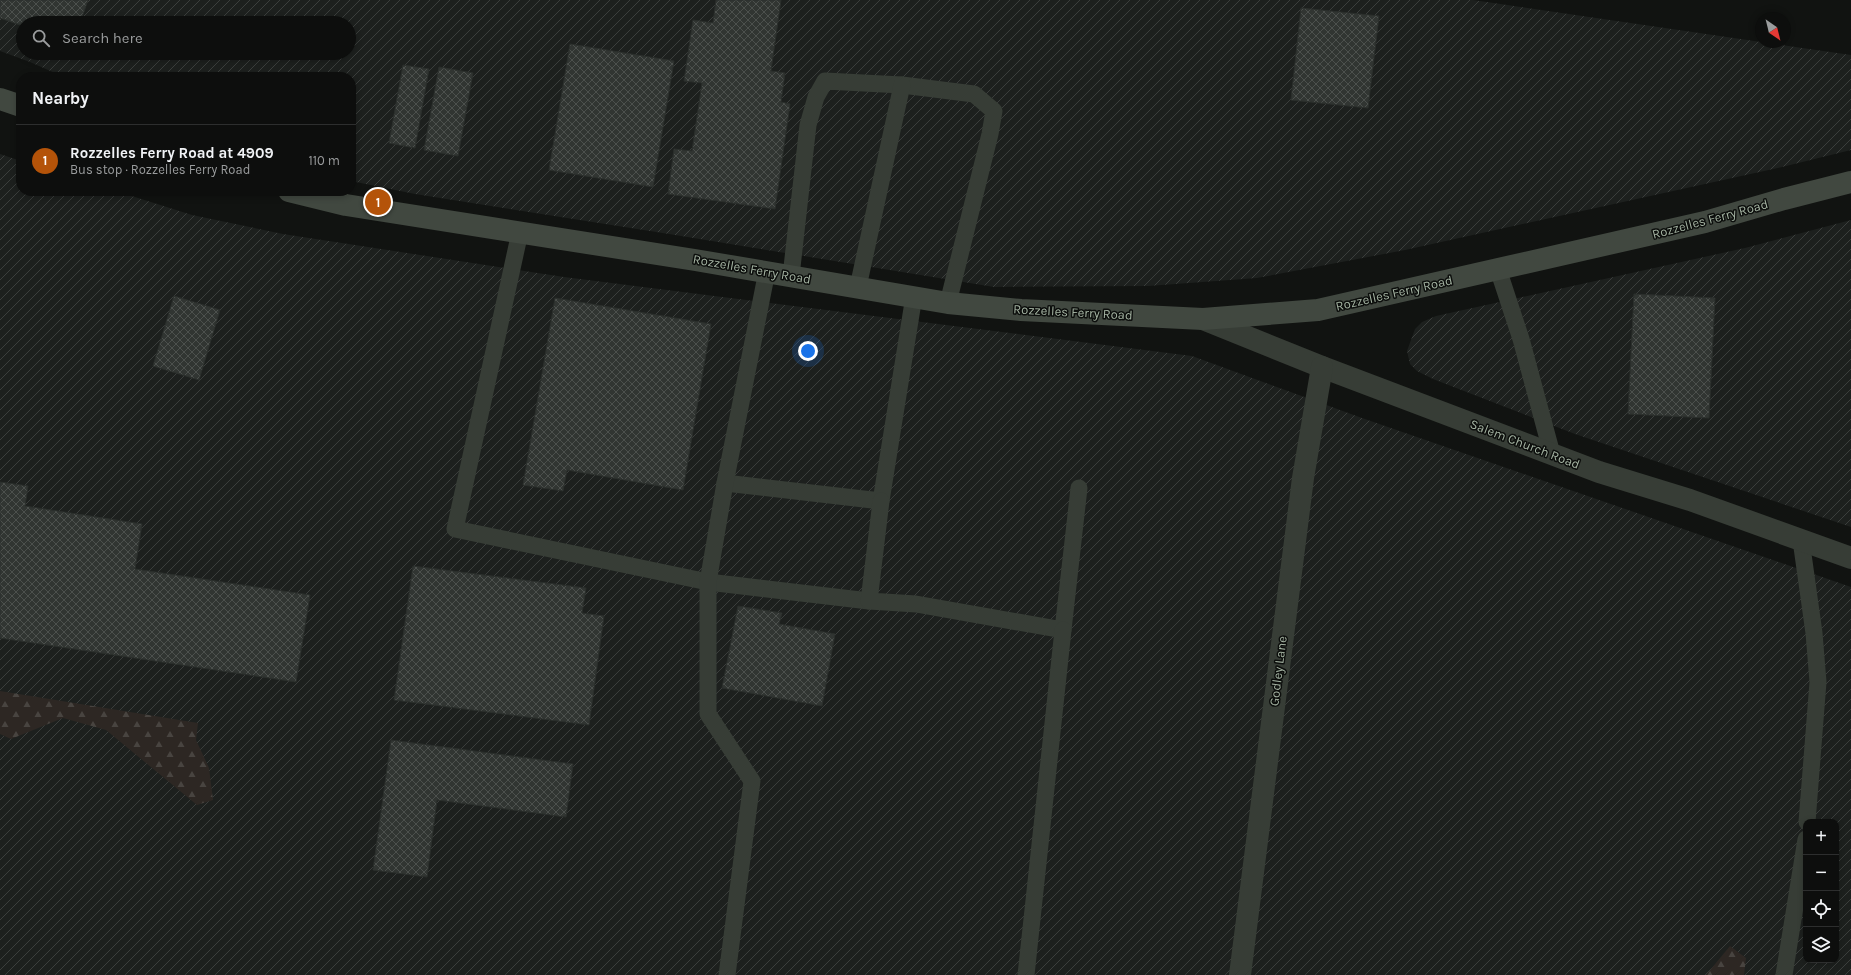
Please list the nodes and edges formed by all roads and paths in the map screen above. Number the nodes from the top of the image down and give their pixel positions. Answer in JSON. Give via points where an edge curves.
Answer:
{"nodes":[{"id":1,"x":902,"y":85,"type":"junction"},
{"id":2,"x":0,"y":98,"type":"edge"},
{"id":3,"x":16,"y":104,"type":"edge"},
{"id":4,"x":1851,"y":182,"type":"edge"},
{"id":5,"x":309,"y":196,"type":"edge"},
{"id":6,"x":520,"y":232,"type":"junction"},
{"id":7,"x":1498,"y":269,"type":"junction"},
{"id":8,"x":767,"y":272,"type":"junction"},
{"id":9,"x":791,"y":276,"type":"junction"},
{"id":10,"x":858,"y":287,"type":"junction"},
{"id":11,"x":914,"y":296,"type":"junction"},
{"id":12,"x":948,"y":302,"type":"junction"},
{"id":13,"x":1203,"y":319,"type":"junction"},
{"id":14,"x":1322,"y":367,"type":"junction"},
{"id":15,"x":1552,"y":454,"type":"junction"},
{"id":16,"x":725,"y":483,"type":"junction"},
{"id":17,"x":1079,"y":488,"type":"dead end"},
{"id":18,"x":881,"y":501,"type":"junction"},
{"id":19,"x":1801,"y":540,"type":"junction"},
{"id":20,"x":1851,"y":558,"type":"edge"},
{"id":21,"x":708,"y":582,"type":"junction"},
{"id":22,"x":870,"y":601,"type":"junction"},
{"id":23,"x":1063,"y":630,"type":"junction"},
{"id":24,"x":1807,"y":819,"type":"edge"},
{"id":25,"x":1803,"y":855,"type":"edge"},
{"id":26,"x":726,"y":975,"type":"edge"},
{"id":27,"x":1026,"y":975,"type":"edge"},
{"id":28,"x":1240,"y":975,"type":"edge"},
{"id":29,"x":1784,"y":975,"type":"edge"}],
"edges":[{"from":1,"to":9,"type":"lane","via":[[825,81],[816,96],[808,125]]},
{"from":1,"to":10,"type":"lane"},
{"from":1,"to":12,"type":"lane","via":[[974,94],[994,111]]},
{"from":2,"to":3,"type":"street"},
{"from":4,"to":7,"type":"street","name":"Rozzelles Ferry Road","via":[[1705,222]]},
{"from":5,"to":6,"type":"street","name":"Rozzelles Ferry Road","via":[[346,205]]},
{"from":6,"to":8,"type":"street","name":"Rozzelles Ferry Road"},
{"from":6,"to":21,"type":"lane","via":[[455,529]]},
{"from":7,"to":13,"type":"street","name":"Rozzelles Ferry Road","via":[[1318,310]]},
{"from":7,"to":15,"type":"lane","via":[[1521,339]]},
{"from":8,"to":9,"type":"street","name":"Rozzelles Ferry Road"},
{"from":8,"to":16,"type":"lane"},
{"from":9,"to":10,"type":"street","name":"Rozzelles Ferry Road"},
{"from":10,"to":11,"type":"street","name":"Rozzelles Ferry Road"},
{"from":11,"to":12,"type":"street","name":"Rozzelles Ferry Road"},
{"from":11,"to":18,"type":"lane"},
{"from":12,"to":13,"type":"street","name":"Rozzelles Ferry Road","via":[[1021,310]]},
{"from":13,"to":14,"type":"street","name":"Salem Church Road"},
{"from":14,"to":15,"type":"street","name":"Salem Church Road"},
{"from":14,"to":28,"type":"street","name":"Godley Lane","via":[[1303,478]]},
{"from":15,"to":19,"type":"street","name":"Salem Church Road"},
{"from":16,"to":18,"type":"lane"},
{"from":16,"to":21,"type":"lane"},
{"from":17,"to":23,"type":"lane"},
{"from":18,"to":22,"type":"lane"},
{"from":19,"to":20,"type":"street","name":"Salem Church Road"},
{"from":19,"to":24,"type":"lane","via":[[1818,682]]},
{"from":21,"to":22,"type":"lane"},
{"from":21,"to":26,"type":"lane","via":[[708,714],[752,781]]},
{"from":22,"to":23,"type":"lane","via":[[916,604]]},
{"from":23,"to":27,"type":"lane"},
{"from":25,"to":29,"type":"lane"}]}
